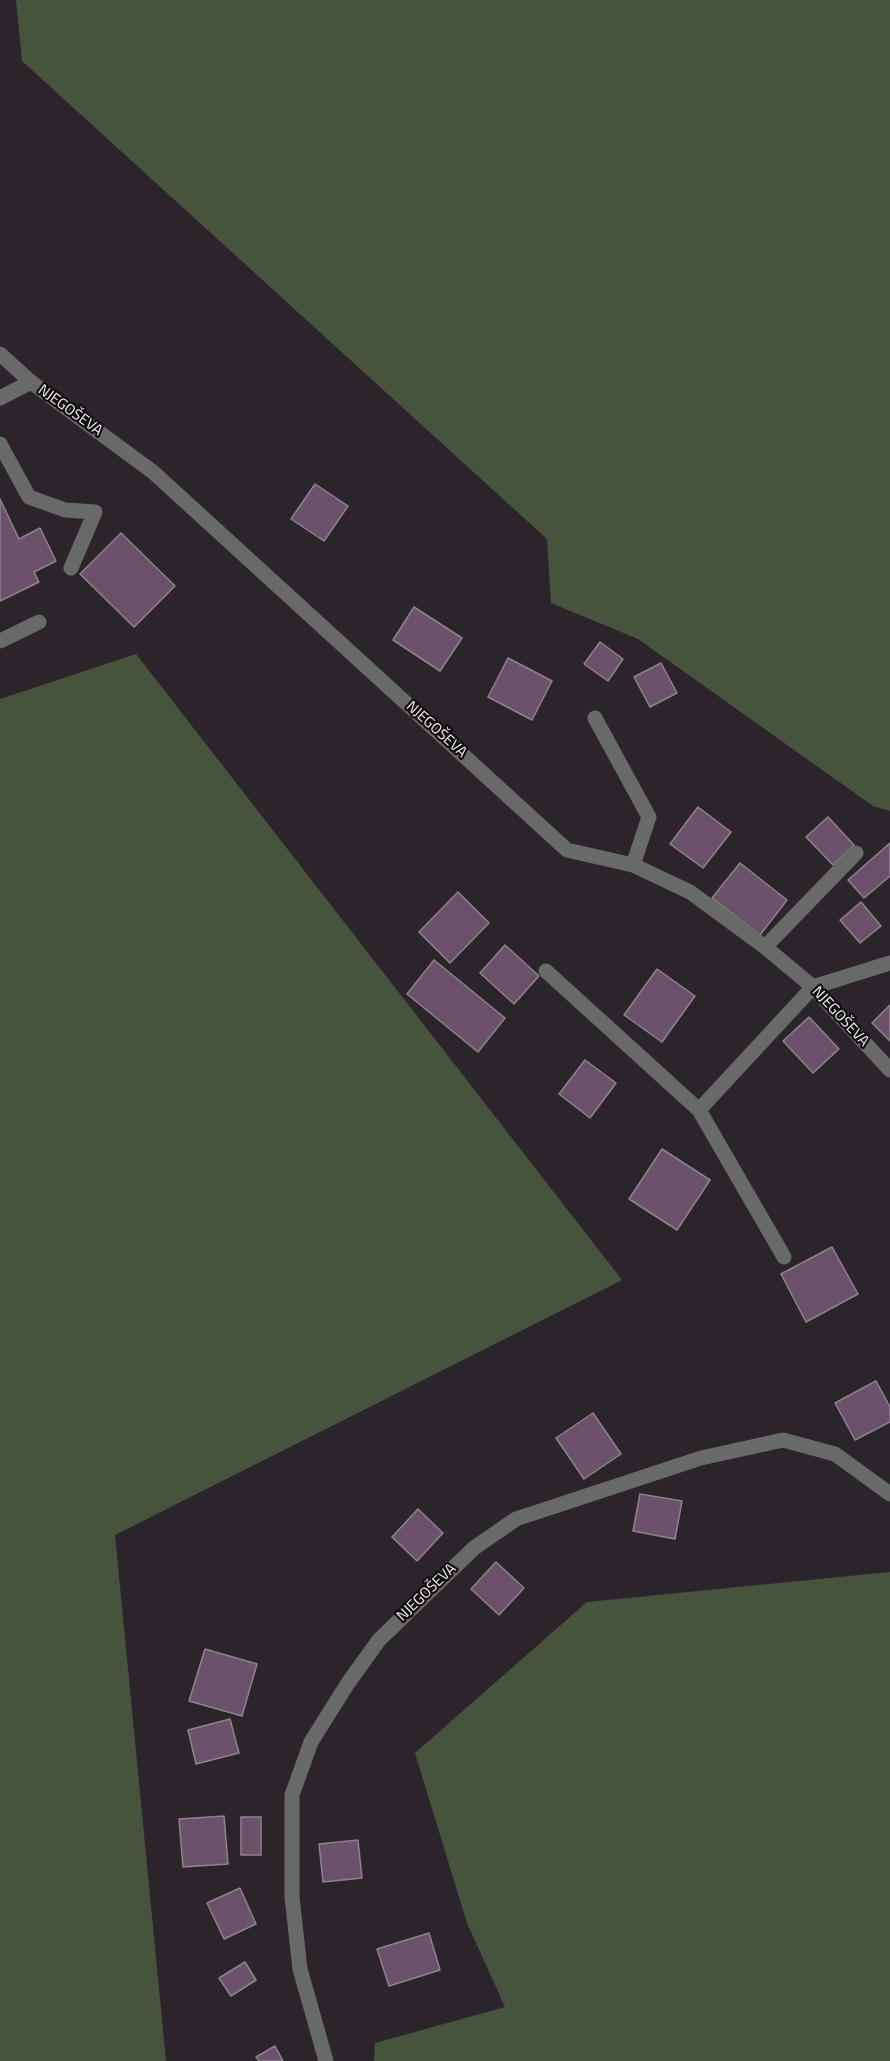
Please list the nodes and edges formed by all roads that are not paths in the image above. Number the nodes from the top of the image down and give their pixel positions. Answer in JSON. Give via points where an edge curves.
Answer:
{"nodes":[{"id":1,"x":0,"y":354,"type":"edge"},
{"id":2,"x":31,"y":382,"type":"junction"},
{"id":3,"x":0,"y":398,"type":"edge"},
{"id":4,"x":0,"y":444,"type":"edge"},
{"id":5,"x":71,"y":568,"type":"dead end"},
{"id":6,"x":39,"y":621,"type":"dead end"},
{"id":7,"x":0,"y":641,"type":"edge"},
{"id":8,"x":595,"y":718,"type":"dead end"},
{"id":9,"x":856,"y":852,"type":"dead end"},
{"id":10,"x":633,"y":865,"type":"junction"},
{"id":11,"x":765,"y":947,"type":"junction"},
{"id":12,"x":890,"y":963,"type":"edge"},
{"id":13,"x":546,"y":971,"type":"dead end"},
{"id":14,"x":813,"y":987,"type":"junction"},
{"id":15,"x":890,"y":1070,"type":"edge"},
{"id":16,"x":699,"y":1110,"type":"junction"},
{"id":17,"x":784,"y":1257,"type":"dead end"},
{"id":18,"x":890,"y":1494,"type":"edge"},
{"id":19,"x":326,"y":2061,"type":"edge"}],
"edges":[{"from":1,"to":2,"type":"street","name":"NJEGOŠEVA"},
{"from":2,"to":3,"type":"street"},
{"from":2,"to":10,"type":"street","name":"NJEGOŠEVA","via":[[153,472],[567,850]]},
{"from":4,"to":5,"type":"street","via":[[29,497],[65,510],[95,512]]},
{"from":6,"to":7,"type":"street"},
{"from":8,"to":10,"type":"street","via":[[649,817]]},
{"from":9,"to":11,"type":"street"},
{"from":10,"to":11,"type":"street","name":"NJEGOŠEVA","via":[[690,892]]},
{"from":11,"to":14,"type":"street","name":"NJEGOŠEVA"},
{"from":12,"to":14,"type":"street"},
{"from":13,"to":16,"type":"street"},
{"from":14,"to":15,"type":"street","name":"NJEGOŠEVA"},
{"from":14,"to":16,"type":"street"},
{"from":16,"to":17,"type":"street"},
{"from":18,"to":19,"type":"street","name":"NJEGOŠEVA","via":[[835,1454],[783,1440],[701,1458],[516,1520],[474,1548],[379,1640],[311,1742],[292,1795],[292,1897],[300,1969]]}]}
